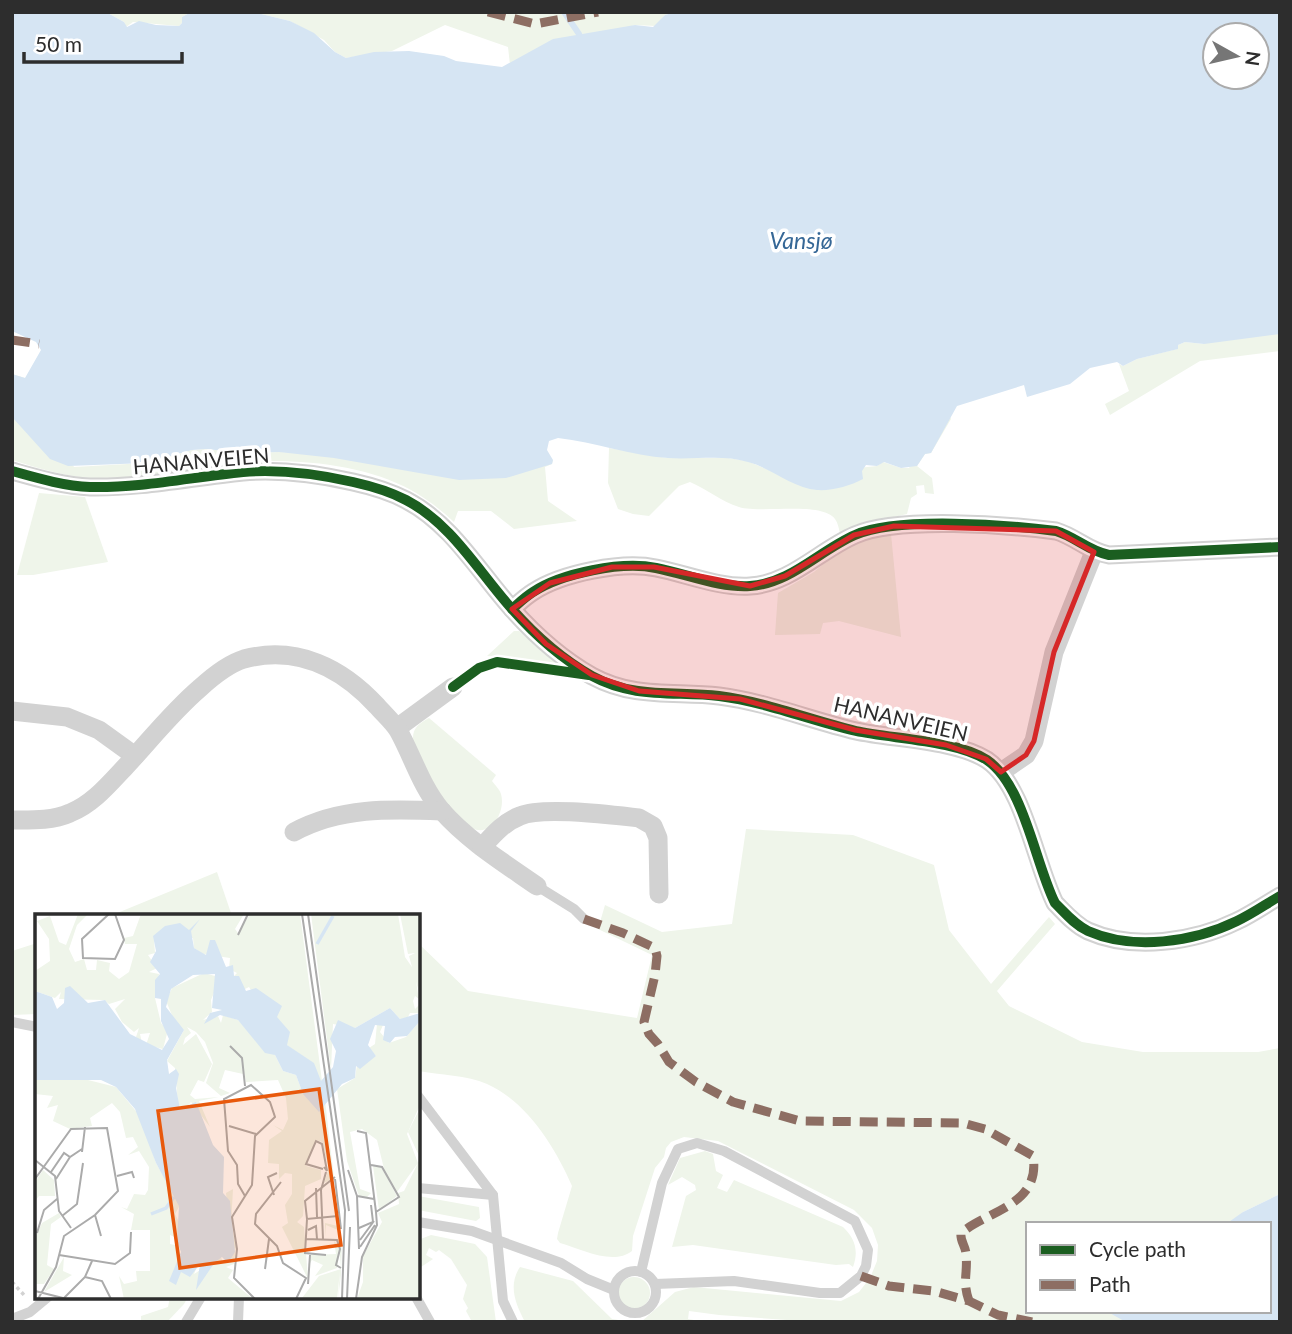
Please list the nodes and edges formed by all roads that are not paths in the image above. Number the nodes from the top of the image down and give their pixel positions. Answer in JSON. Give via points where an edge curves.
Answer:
{"nodes":[{"id":1,"x":12,"y":471,"type":"edge"},
{"id":2,"x":1280,"y":547,"type":"edge"},
{"id":3,"x":1094,"y":552,"type":"junction"},
{"id":4,"x":512,"y":609,"type":"junction"},
{"id":5,"x":453,"y":687,"type":"dead end"},
{"id":6,"x":12,"y":711,"type":"edge"},
{"id":7,"x":397,"y":728,"type":"junction"},
{"id":8,"x":135,"y":756,"type":"junction"},
{"id":9,"x":1001,"y":772,"type":"junction"},
{"id":10,"x":442,"y":811,"type":"junction"},
{"id":11,"x":12,"y":820,"type":"edge"},
{"id":12,"x":294,"y":832,"type":"dead end"},
{"id":13,"x":482,"y":847,"type":"junction"},
{"id":14,"x":537,"y":886,"type":"joint"},
{"id":15,"x":659,"y":894,"type":"dead end"},
{"id":16,"x":1280,"y":896,"type":"edge"},
{"id":17,"x":584,"y":919,"type":"dead end"},
{"id":18,"x":12,"y":1023,"type":"edge"},
{"id":19,"x":35,"y":1027,"type":"edge"},
{"id":20,"x":420,"y":1099,"type":"edge"},
{"id":21,"x":420,"y":1188,"type":"edge"},
{"id":22,"x":493,"y":1195,"type":"junction"},
{"id":23,"x":420,"y":1222,"type":"edge"},
{"id":24,"x":497,"y":1241,"type":"junction"},
{"id":25,"x":641,"y":1272,"type":"junction"},
{"id":26,"x":655,"y":1284,"type":"junction"},
{"id":27,"x":614,"y":1290,"type":"junction"},
{"id":28,"x":46,"y":1299,"type":"edge"},
{"id":29,"x":200,"y":1299,"type":"edge"},
{"id":30,"x":239,"y":1299,"type":"edge"},
{"id":31,"x":417,"y":1299,"type":"edge"},
{"id":32,"x":12,"y":1319,"type":"edge"},
{"id":33,"x":186,"y":1322,"type":"edge"},
{"id":34,"x":238,"y":1322,"type":"edge"},
{"id":35,"x":430,"y":1322,"type":"edge"},
{"id":36,"x":513,"y":1322,"type":"edge"}],
"edges":[{"from":1,"to":4,"type":"street","name":"HANANVEIEN","via":[[88,487],[269,471],[383,490],[407,500],[440,524]]},
{"from":2,"to":3,"type":"street"},
{"from":3,"to":4,"type":"street","via":[[1068,535],[1040,529],[894,526],[854,535],[771,582],[750,586],[654,567],[612,566],[550,583]]},
{"from":3,"to":9,"type":"street","via":[[1054,652],[1034,741],[1026,755]]},
{"from":4,"to":9,"type":"street","name":"HANANVEIEN","via":[[546,644],[600,679],[639,691],[740,699],[855,730],[946,745],[986,759]]},
{"from":5,"to":7,"type":"street"},
{"from":6,"to":8,"type":"street","via":[[67,717],[99,730]]},
{"from":7,"to":8,"type":"street","via":[[349,680],[326,665],[298,658],[244,659],[178,707]]},
{"from":7,"to":10,"type":"street","via":[[426,789]]},
{"from":8,"to":11,"type":"street","via":[[102,792],[70,813],[42,820]]},
{"from":9,"to":16,"type":"street","name":"HANANVEIEN","via":[[1019,805],[1055,903],[1086,931],[1138,942],[1174,940],[1237,921]]},
{"from":10,"to":12,"type":"street","via":[[338,815]]},
{"from":10,"to":13,"type":"street"},
{"from":13,"to":14,"type":"street"},
{"from":13,"to":15,"type":"street","via":[[521,815],[541,811],[639,818],[653,826],[658,838]]},
{"from":14,"to":17,"type":"lane"},
{"from":18,"to":19,"type":"lane"},
{"from":20,"to":22,"type":"lane"},
{"from":21,"to":22,"type":"lane"},
{"from":22,"to":24,"type":"lane"},
{"from":23,"to":24,"type":"lane","via":[[472,1231]]},
{"from":24,"to":27,"type":"lane","via":[[561,1263]]},
{"from":24,"to":36,"type":"lane","via":[[503,1301]]},
{"from":25,"to":26,"type":"lane"},
{"from":25,"to":26,"type":"lane","via":[[662,1183],[678,1149],[697,1143],[724,1152],[855,1221],[868,1250],[861,1276],[840,1293],[734,1281]]},
{"from":25,"to":27,"type":"lane","via":[[623,1274]]},
{"from":26,"to":27,"type":"lane","via":[[655,1298],[641,1312],[621,1308]]},
{"from":28,"to":32,"type":"lane"},
{"from":29,"to":33,"type":"lane"},
{"from":30,"to":34,"type":"lane"},
{"from":31,"to":35,"type":"lane"}]}
